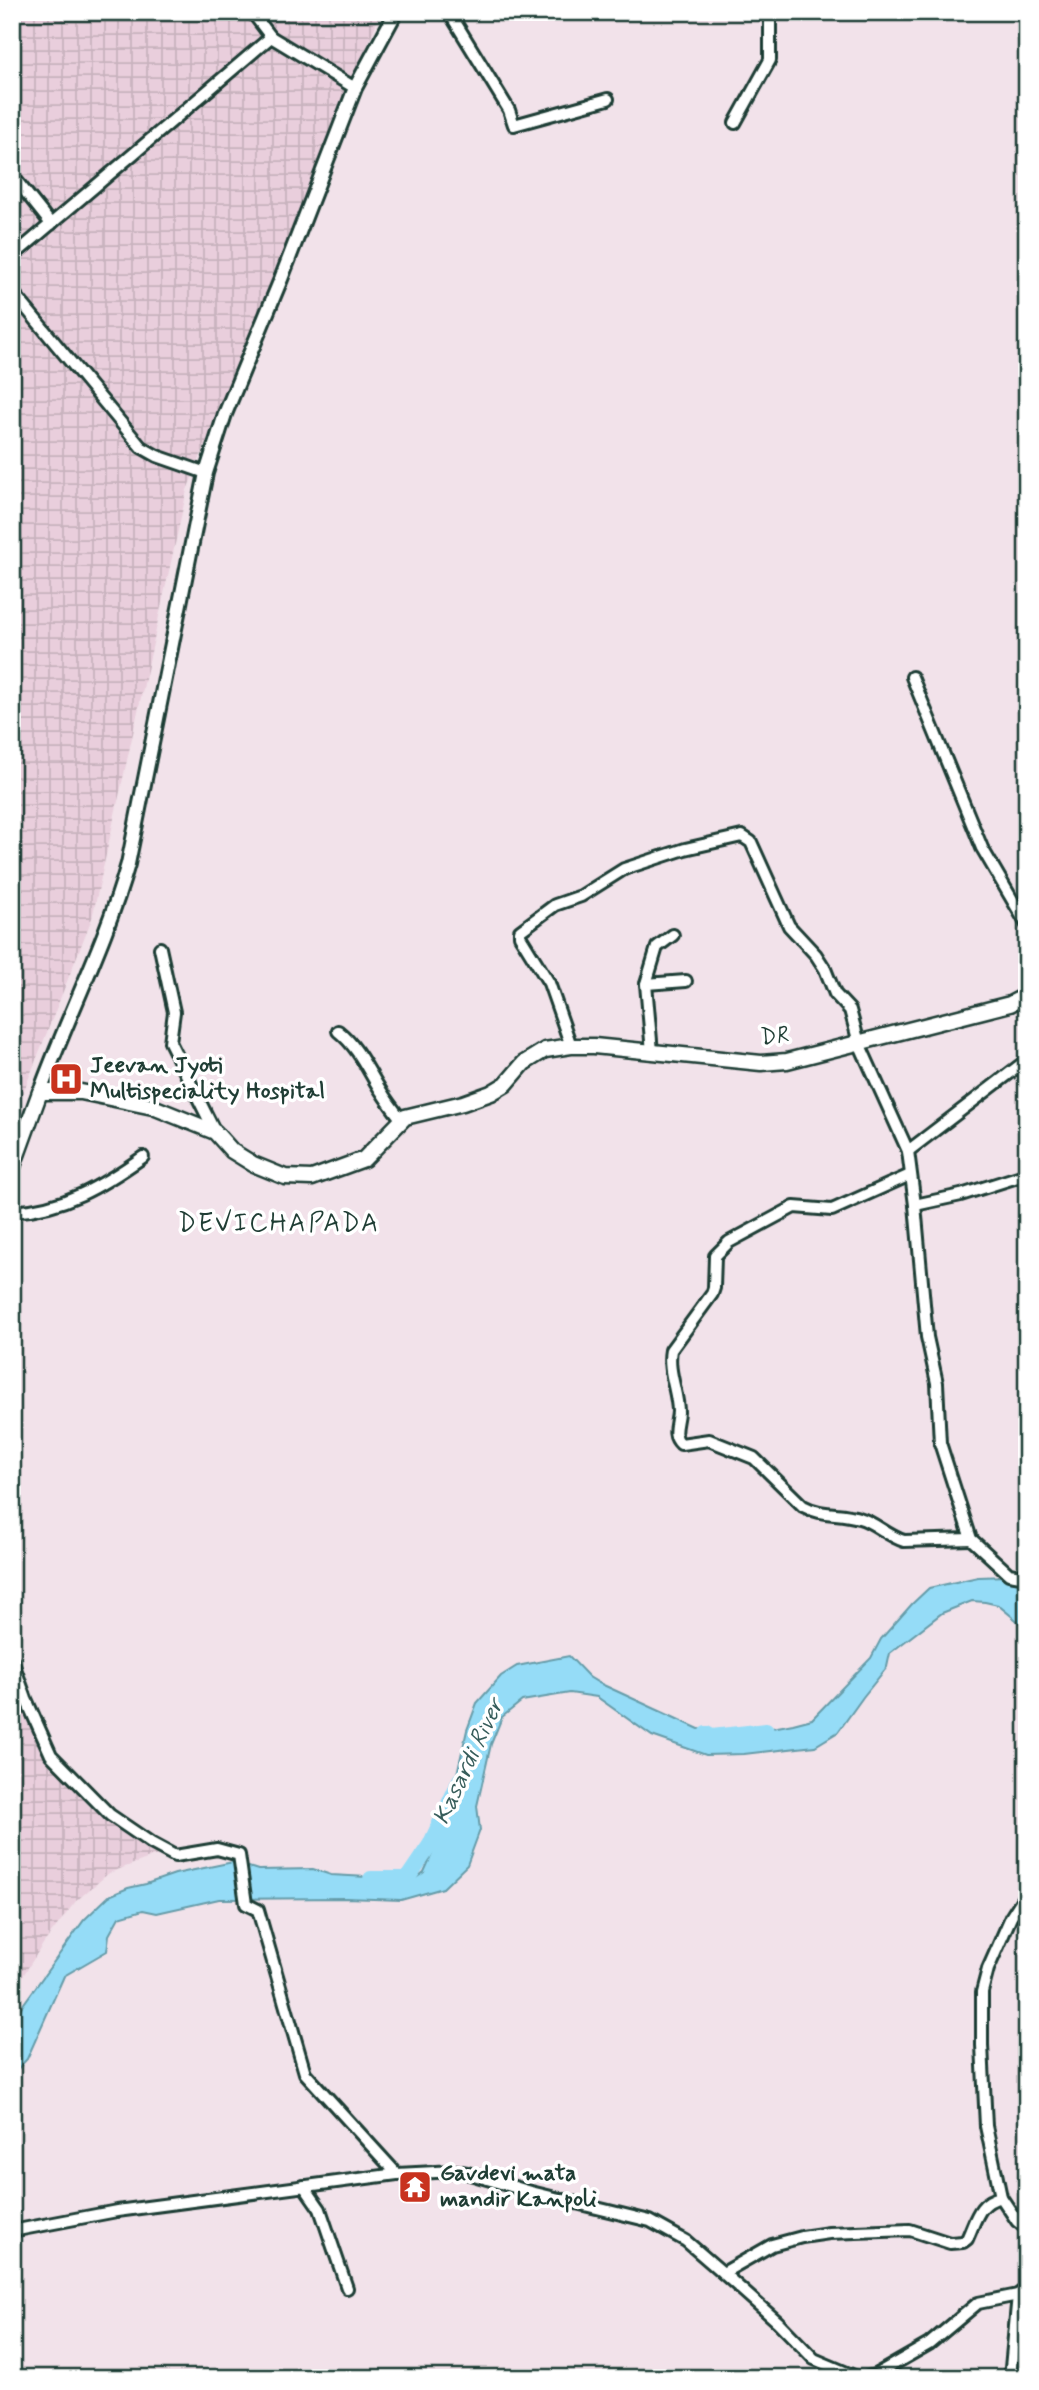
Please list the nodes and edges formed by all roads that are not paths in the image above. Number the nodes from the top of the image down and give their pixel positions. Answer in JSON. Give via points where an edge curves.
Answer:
{"nodes":[{"id":1,"x":252,"y":12,"type":"edge"},
{"id":2,"x":396,"y":12,"type":"edge"},
{"id":3,"x":449,"y":12,"type":"edge"},
{"id":4,"x":770,"y":12,"type":"edge"},
{"id":5,"x":271,"y":37,"type":"junction"},
{"id":6,"x":355,"y":88,"type":"junction"},
{"id":7,"x":608,"y":99,"type":"dead end"},
{"id":8,"x":735,"y":122,"type":"dead end"},
{"id":9,"x":12,"y":175,"type":"edge"},
{"id":10,"x":51,"y":224,"type":"junction"},
{"id":11,"x":12,"y":257,"type":"edge"},
{"id":12,"x":12,"y":291,"type":"edge"},
{"id":13,"x":206,"y":473,"type":"junction"},
{"id":14,"x":912,"y":677,"type":"dead end"},
{"id":15,"x":1027,"y":925,"type":"edge"},
{"id":16,"x":673,"y":935,"type":"dead end"},
{"id":17,"x":160,"y":948,"type":"dead end"},
{"id":18,"x":686,"y":981,"type":"dead end"},
{"id":19,"x":646,"y":984,"type":"junction"},
{"id":20,"x":1027,"y":995,"type":"edge"},
{"id":21,"x":338,"y":1031,"type":"dead end"},
{"id":22,"x":859,"y":1043,"type":"junction"},
{"id":23,"x":571,"y":1046,"type":"junction"},
{"id":24,"x":652,"y":1052,"type":"junction"},
{"id":25,"x":1027,"y":1060,"type":"edge"},
{"id":26,"x":40,"y":1092,"type":"junction"},
{"id":27,"x":401,"y":1119,"type":"junction"},
{"id":28,"x":215,"y":1132,"type":"junction"},
{"id":29,"x":908,"y":1151,"type":"junction"},
{"id":30,"x":143,"y":1157,"type":"dead end"},
{"id":31,"x":12,"y":1169,"type":"edge"},
{"id":32,"x":1027,"y":1174,"type":"edge"},
{"id":33,"x":910,"y":1175,"type":"junction"},
{"id":34,"x":915,"y":1205,"type":"junction"},
{"id":35,"x":12,"y":1212,"type":"edge"},
{"id":36,"x":971,"y":1539,"type":"junction"},
{"id":37,"x":1027,"y":1577,"type":"edge"},
{"id":38,"x":12,"y":1660,"type":"edge"},
{"id":39,"x":1027,"y":1892,"type":"edge"},
{"id":40,"x":397,"y":2174,"type":"junction"},
{"id":41,"x":304,"y":2186,"type":"junction"},
{"id":42,"x":1000,"y":2197,"type":"junction"},
{"id":43,"x":1027,"y":2229,"type":"edge"},
{"id":44,"x":12,"y":2231,"type":"edge"},
{"id":45,"x":723,"y":2273,"type":"junction"},
{"id":46,"x":348,"y":2288,"type":"dead end"},
{"id":47,"x":1022,"y":2291,"type":"edge"},
{"id":48,"x":859,"y":2378,"type":"edge"},
{"id":49,"x":865,"y":2378,"type":"edge"},
{"id":50,"x":1010,"y":2378,"type":"edge"}],
"edges":[{"from":1,"to":5,"type":"street"},
{"from":2,"to":6,"type":"street"},
{"from":3,"to":7,"type":"street","via":[[514,125]]},
{"from":4,"to":8,"type":"street","via":[[770,60]]},
{"from":5,"to":6,"type":"street"},
{"from":5,"to":10,"type":"street"},
{"from":6,"to":13,"type":"street","via":[[225,414]]},
{"from":9,"to":10,"type":"street"},
{"from":10,"to":11,"type":"street"},
{"from":12,"to":13,"type":"street","via":[[141,447]]},
{"from":13,"to":26,"type":"street","via":[[128,864],[117,903]]},
{"from":14,"to":15,"type":"street","via":[[982,848]]},
{"from":16,"to":19,"type":"street","via":[[657,947]]},
{"from":17,"to":28,"type":"street","via":[[174,1012],[170,1042]]},
{"from":18,"to":19,"type":"street"},
{"from":19,"to":24,"type":"street"},
{"from":20,"to":22,"type":"main road","name":"DR","via":[[1010,1004]]},
{"from":21,"to":27,"type":"street","via":[[367,1064]]},
{"from":22,"to":23,"type":"street","via":[[848,1006],[832,990],[816,955],[789,926],[751,842],[742,836],[624,869],[581,896],[555,905],[520,931],[553,994]]},
{"from":22,"to":24,"type":"main road","name":"DR","via":[[787,1062]]},
{"from":22,"to":29,"type":"street"},
{"from":23,"to":24,"type":"main road","name":"DR"},
{"from":23,"to":27,"type":"main road","name":"DR","via":[[545,1050],[491,1093]]},
{"from":25,"to":29,"type":"street"},
{"from":26,"to":28,"type":"main road","via":[[81,1092],[153,1107]]},
{"from":26,"to":31,"type":"main road"},
{"from":27,"to":28,"type":"main road","via":[[364,1159],[313,1178],[285,1177],[253,1164],[232,1151]]},
{"from":29,"to":33,"type":"street"},
{"from":30,"to":35,"type":"street","via":[[66,1202]]},
{"from":32,"to":34,"type":"street"},
{"from":33,"to":34,"type":"street"},
{"from":33,"to":36,"type":"street","via":[[832,1210],[787,1210],[719,1251],[714,1261],[714,1288],[671,1350],[678,1409],[675,1436],[681,1444],[709,1440],[754,1458],[813,1511],[858,1517],[904,1541]]},
{"from":34,"to":36,"type":"street","via":[[940,1443]]},
{"from":36,"to":37,"type":"street","via":[[1009,1574]]},
{"from":38,"to":40,"type":"street","via":[[51,1755],[110,1815],[175,1856],[217,1849],[239,1855],[246,1904],[258,1910],[305,2073]]},
{"from":39,"to":42,"type":"street","via":[[988,1969],[982,1992],[986,2126]]},
{"from":40,"to":41,"type":"street"},
{"from":40,"to":45,"type":"street","via":[[467,2173],[650,2221],[686,2241]]},
{"from":41,"to":44,"type":"street","via":[[117,2211]]},
{"from":41,"to":46,"type":"street","via":[[320,2209]]},
{"from":42,"to":43,"type":"street"},
{"from":42,"to":45,"type":"street","via":[[981,2207],[963,2242],[950,2243],[910,2230],[802,2237],[772,2245]]},
{"from":45,"to":48,"type":"street","via":[[814,2359]]},
{"from":47,"to":49,"type":"street","via":[[978,2303],[929,2344]]},
{"from":47,"to":50,"type":"street"}]}
